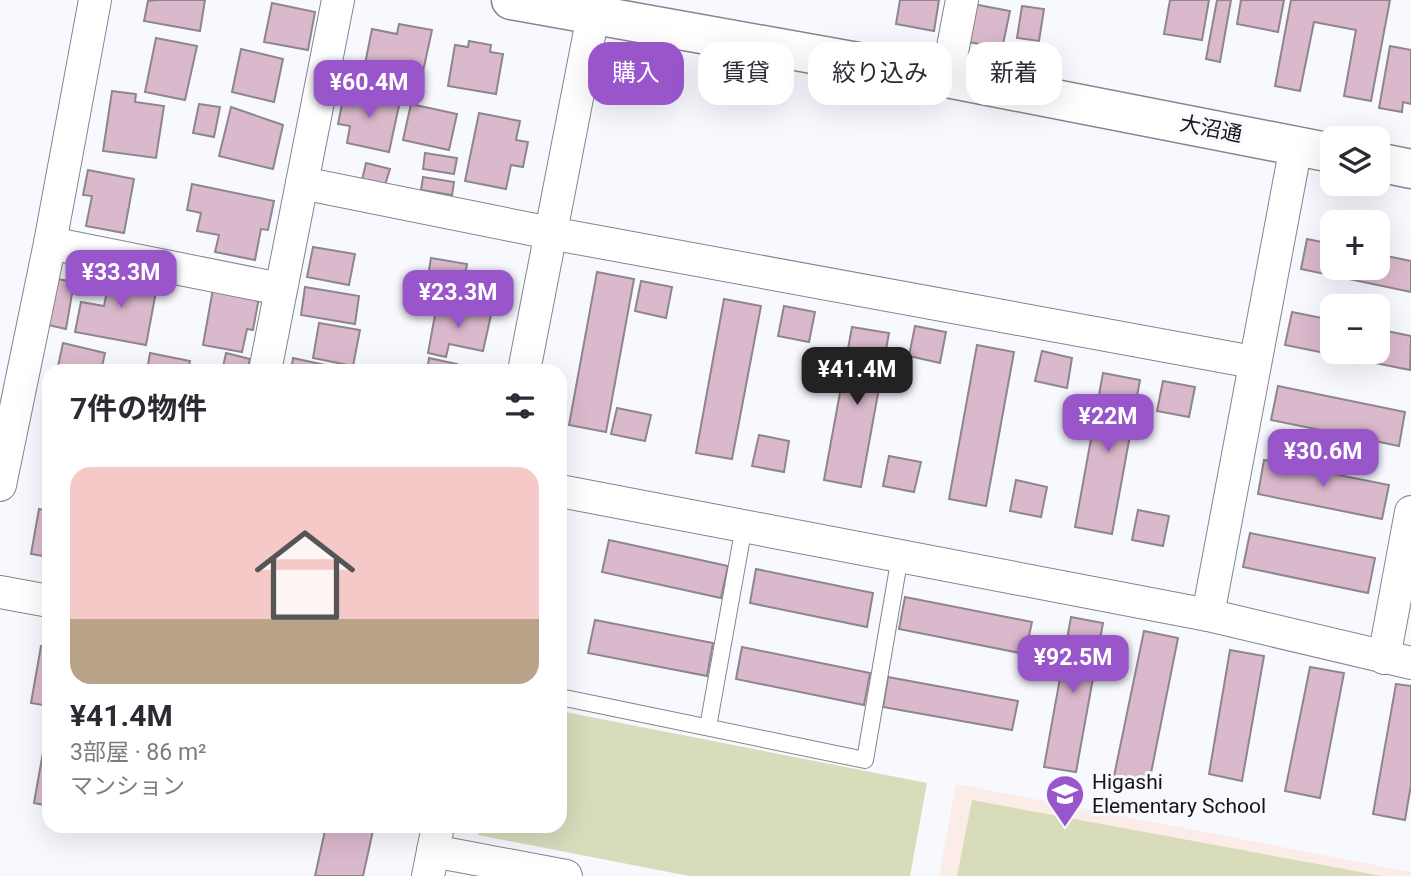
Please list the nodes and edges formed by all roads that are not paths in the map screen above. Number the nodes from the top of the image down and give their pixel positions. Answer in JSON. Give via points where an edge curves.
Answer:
{"nodes":[{"id":1,"x":95,"y":0,"type":"edge"},
{"id":2,"x":338,"y":0,"type":"edge"},
{"id":3,"x":511,"y":0,"type":"edge"},
{"id":4,"x":962,"y":0,"type":"edge"},
{"id":5,"x":595,"y":8,"type":"edge"},
{"id":6,"x":808,"y":50,"type":"edge"},
{"id":7,"x":952,"y":52,"type":"edge"},
{"id":8,"x":952,"y":79,"type":"edge"},
{"id":9,"x":1314,"y":150,"type":"edge"},
{"id":10,"x":1390,"y":165,"type":"edge"},
{"id":11,"x":1411,"y":169,"type":"edge"},
{"id":12,"x":302,"y":183,"type":"junction"},
{"id":13,"x":550,"y":233,"type":"junction"},
{"id":14,"x":50,"y":243,"type":"junction"},
{"id":15,"x":280,"y":289,"type":"junction"},
{"id":16,"x":1254,"y":362,"type":"junction"},
{"id":17,"x":266,"y":364,"type":"edge"},
{"id":18,"x":525,"y":364,"type":"edge"},
{"id":19,"x":0,"y":485,"type":"edge"},
{"id":20,"x":567,"y":492,"type":"edge"},
{"id":21,"x":1411,"y":512,"type":"edge"},
{"id":22,"x":744,"y":526,"type":"junction"},
{"id":23,"x":900,"y":556,"type":"junction"},
{"id":24,"x":0,"y":592,"type":"edge"},
{"id":25,"x":42,"y":600,"type":"edge"},
{"id":26,"x":1208,"y":615,"type":"junction"},
{"id":27,"x":1397,"y":660,"type":"edge"},
{"id":28,"x":567,"y":698,"type":"edge"},
{"id":29,"x":708,"y":727,"type":"junction"},
{"id":30,"x":433,"y":851,"type":"edge"},
{"id":31,"x":566,"y":876,"type":"edge"}],
"edges":[{"from":1,"to":14,"type":"street"},
{"from":2,"to":12,"type":"street"},
{"from":3,"to":5,"type":"street","name":"大沼通"},
{"from":4,"to":7,"type":"street"},
{"from":5,"to":6,"type":"street","name":"大沼通"},
{"from":5,"to":13,"type":"street"},
{"from":8,"to":9,"type":"street","name":"大沼通"},
{"from":9,"to":16,"type":"street"},
{"from":10,"to":11,"type":"street"},
{"from":12,"to":13,"type":"street"},
{"from":12,"to":15,"type":"street"},
{"from":13,"to":16,"type":"street"},
{"from":13,"to":18,"type":"street"},
{"from":14,"to":15,"type":"street"},
{"from":14,"to":19,"type":"street"},
{"from":15,"to":17,"type":"street"},
{"from":16,"to":26,"type":"street"},
{"from":20,"to":22,"type":"street"},
{"from":21,"to":27,"type":"street"},
{"from":22,"to":23,"type":"street"},
{"from":22,"to":29,"type":"lane"},
{"from":23,"to":26,"type":"street"},
{"from":23,"to":29,"type":"lane","via":[[865,760]]},
{"from":24,"to":25,"type":"street"},
{"from":26,"to":27,"type":"street"},
{"from":28,"to":29,"type":"lane"},
{"from":30,"to":31,"type":"street"}]}
